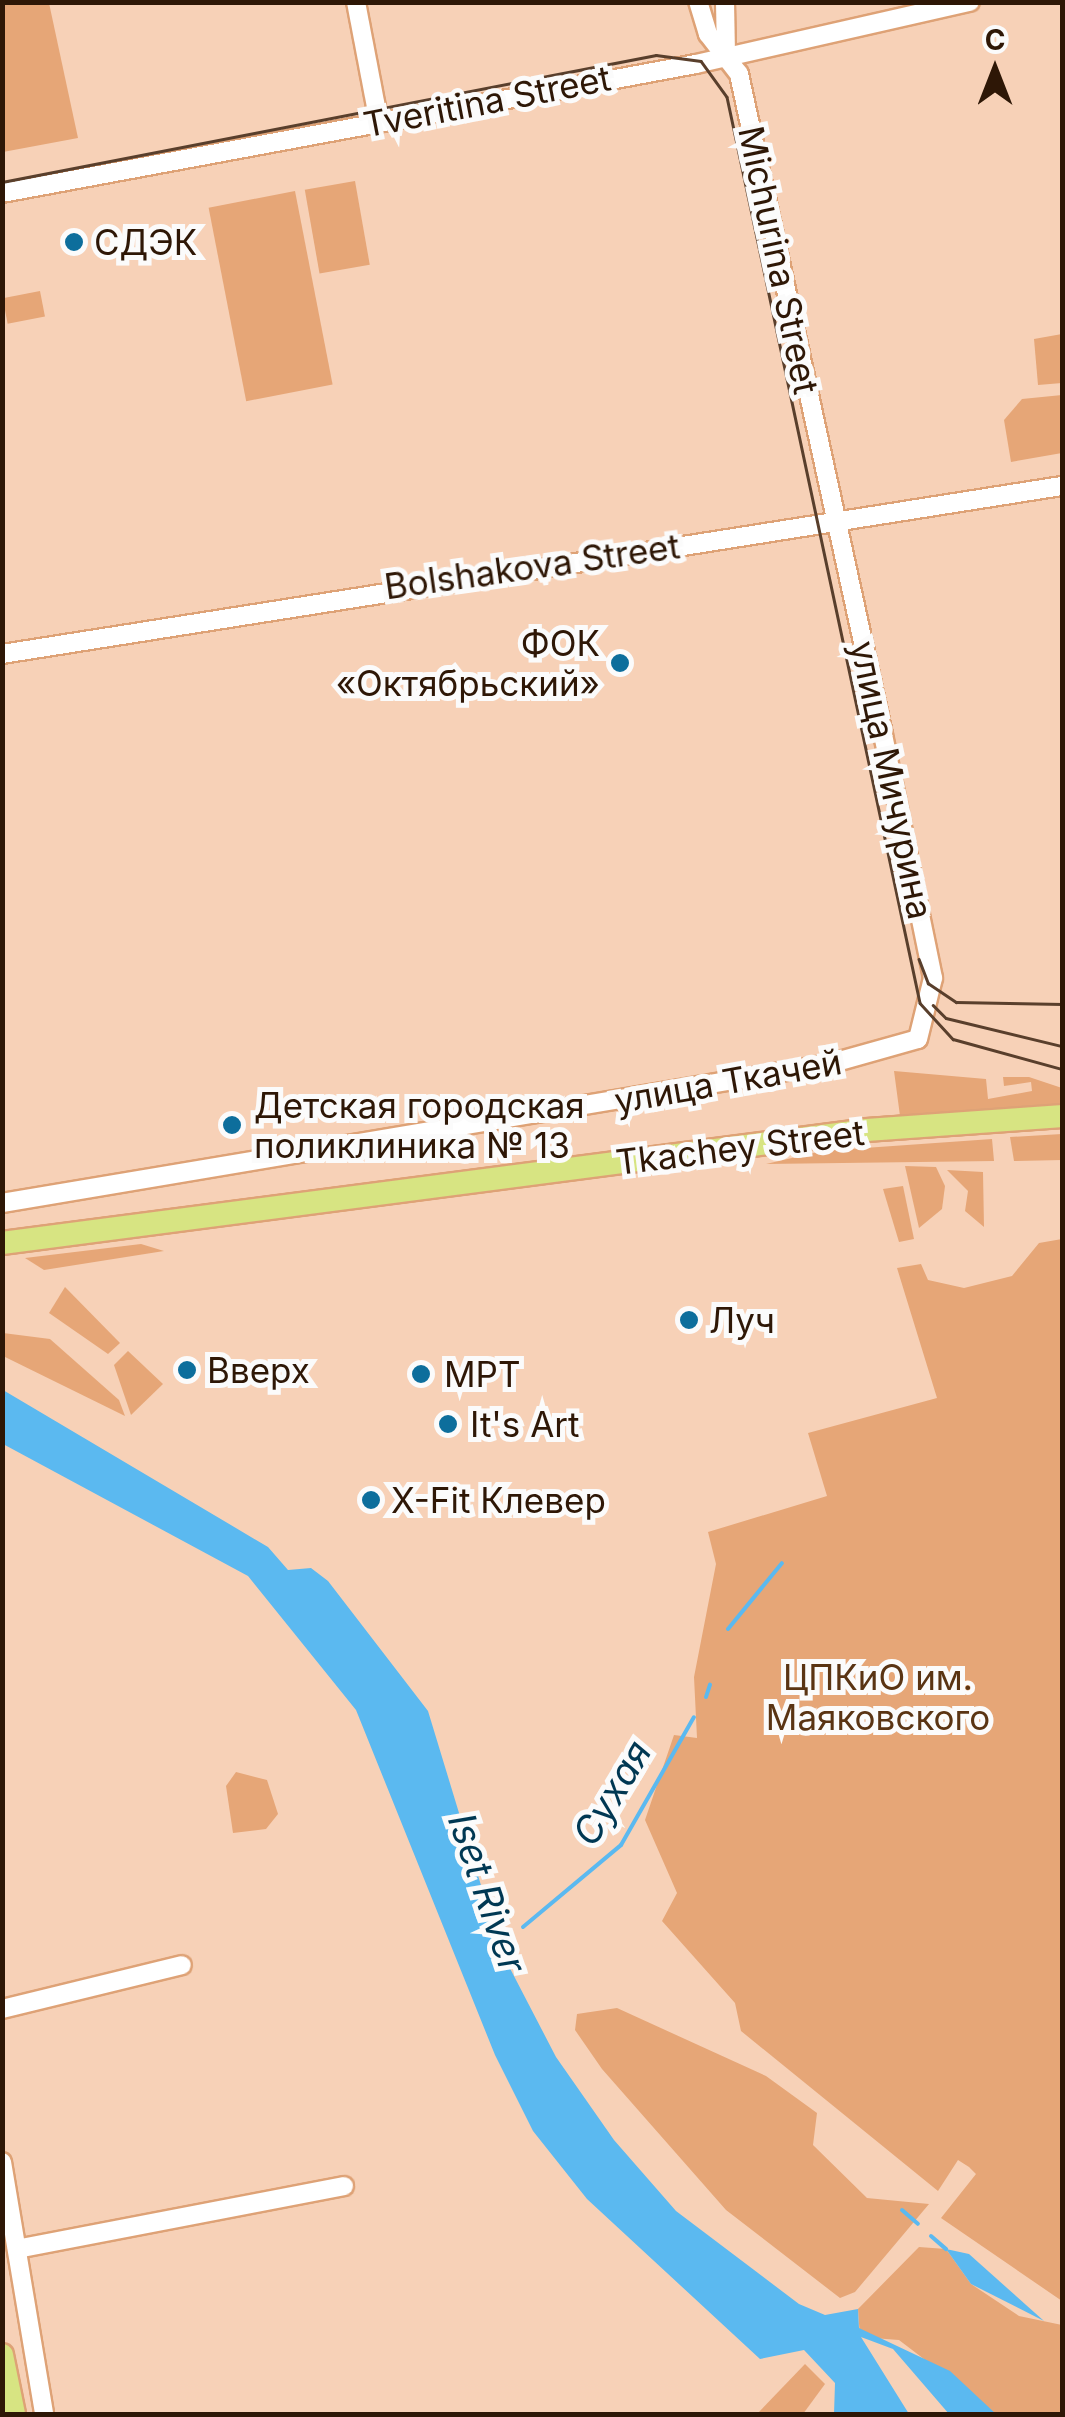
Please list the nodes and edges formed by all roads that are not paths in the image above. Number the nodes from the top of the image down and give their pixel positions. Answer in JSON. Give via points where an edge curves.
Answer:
{"nodes":[{"id":1,"x":356,"y":2,"type":"edge"},
{"id":2,"x":698,"y":2,"type":"edge"},
{"id":3,"x":724,"y":2,"type":"edge"},
{"id":4,"x":970,"y":2,"type":"edge"},
{"id":5,"x":726,"y":53,"type":"junction"},
{"id":6,"x":379,"y":123,"type":"junction"},
{"id":7,"x":2,"y":193,"type":"edge"},
{"id":8,"x":1062,"y":486,"type":"edge"},
{"id":9,"x":836,"y":520,"type":"junction"},
{"id":10,"x":2,"y":654,"type":"edge"},
{"id":11,"x":918,"y":1039,"type":"joint"},
{"id":12,"x":1062,"y":1116,"type":"edge"},
{"id":13,"x":2,"y":1203,"type":"edge"},
{"id":14,"x":2,"y":1243,"type":"edge"},
{"id":15,"x":182,"y":1965,"type":"dead end"},
{"id":16,"x":2,"y":2010,"type":"edge"},
{"id":17,"x":2,"y":2162,"type":"edge"},
{"id":18,"x":344,"y":2186,"type":"dead end"},
{"id":19,"x":6,"y":2198,"type":"edge"},
{"id":20,"x":16,"y":2249,"type":"junction"},
{"id":21,"x":2,"y":2355,"type":"edge"},
{"id":22,"x":14,"y":2414,"type":"edge"},
{"id":23,"x":44,"y":2414,"type":"edge"}],
"edges":[{"from":1,"to":6,"type":"street"},
{"from":2,"to":5,"type":"street","via":[[708,34]]},
{"from":3,"to":5,"type":"street","name":"Michurina Street"},
{"from":4,"to":5,"type":"street","name":"Tveritina Street"},
{"from":5,"to":6,"type":"street","name":"Tveritina Street"},
{"from":5,"to":9,"type":"street","name":"Michurina Street","via":[[739,74]]},
{"from":6,"to":7,"type":"street","name":"Tveritina Street"},
{"from":8,"to":9,"type":"street","name":"Bolshakova Street"},
{"from":9,"to":10,"type":"street","name":"Bolshakova Street"},
{"from":9,"to":11,"type":"street","name":"улица Мичурина","via":[[933,978]]},
{"from":11,"to":13,"type":"street","name":"улица Ткачей","via":[[830,1064]]},
{"from":12,"to":14,"type":"main road","name":"Tkachey Street","via":[[867,1130]]},
{"from":15,"to":16,"type":"street"},
{"from":17,"to":19,"type":"street"},
{"from":18,"to":20,"type":"street"},
{"from":19,"to":20,"type":"street"},
{"from":20,"to":23,"type":"street"},
{"from":21,"to":22,"type":"main road"}]}
